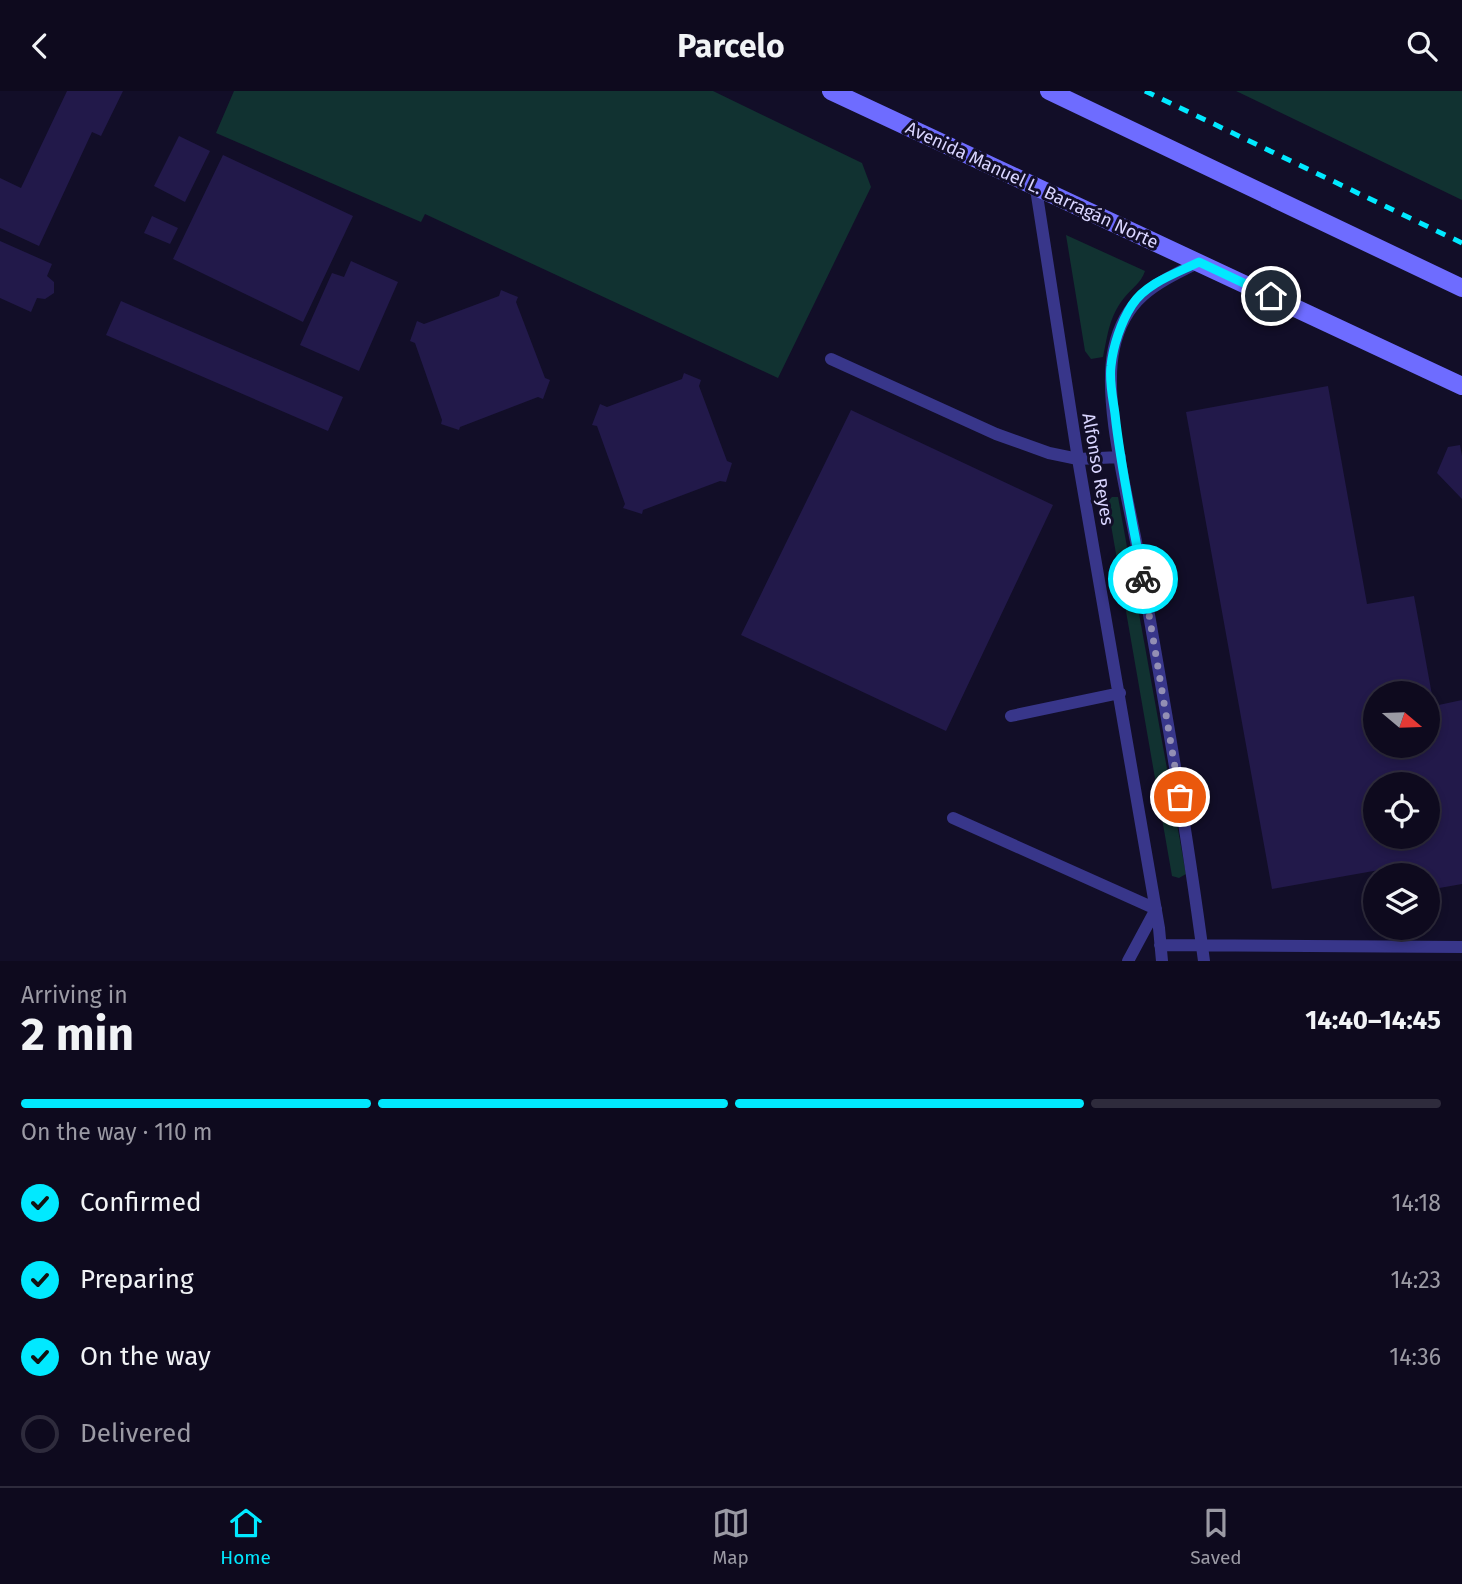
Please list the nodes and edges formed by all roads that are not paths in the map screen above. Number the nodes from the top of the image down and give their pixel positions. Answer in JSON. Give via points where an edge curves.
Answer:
{"nodes":[{"id":1,"x":831,"y":91,"type":"edge"},
{"id":2,"x":1049,"y":91,"type":"edge"},
{"id":3,"x":1036,"y":189,"type":"junction"},
{"id":4,"x":1199,"y":262,"type":"junction"},
{"id":5,"x":1462,"y":288,"type":"edge"},
{"id":6,"x":831,"y":359,"type":"dead end"},
{"id":7,"x":1462,"y":386,"type":"edge"},
{"id":8,"x":1120,"y":457,"type":"junction"},
{"id":9,"x":1078,"y":459,"type":"junction"},
{"id":10,"x":1120,"y":693,"type":"junction"},
{"id":11,"x":1011,"y":716,"type":"dead end"},
{"id":12,"x":953,"y":818,"type":"dead end"},
{"id":13,"x":1156,"y":909,"type":"junction"},
{"id":14,"x":1202,"y":943,"type":"junction"},
{"id":15,"x":1160,"y":945,"type":"junction"},
{"id":16,"x":1462,"y":947,"type":"edge"},
{"id":17,"x":1128,"y":961,"type":"edge"},
{"id":18,"x":1162,"y":961,"type":"edge"},
{"id":19,"x":1204,"y":961,"type":"edge"}],
"edges":[{"from":1,"to":3,"type":"main road","name":"Avenida Manuel L. Barragán Norte"},
{"from":2,"to":5,"type":"main road"},
{"from":3,"to":4,"type":"main road","name":"Avenida Manuel L. Barragán Norte"},
{"from":3,"to":9,"type":"lane","name":"Alfonso Reyes"},
{"from":4,"to":7,"type":"main road","name":"Avenida Manuel L. Barragán Norte"},
{"from":4,"to":8,"type":"lane","name":"Alfonso Reyes","via":[[1152,285],[1133,304],[1114,345],[1110,368]]},
{"from":6,"to":9,"type":"lane","via":[[996,434]]},
{"from":8,"to":9,"type":"lane"},
{"from":8,"to":14,"type":"lane","name":"Alfonso Reyes","via":[[1177,773]]},
{"from":9,"to":10,"type":"lane","name":"Alfonso Reyes"},
{"from":10,"to":11,"type":"lane"},
{"from":10,"to":13,"type":"lane","name":"Alfonso Reyes"},
{"from":12,"to":13,"type":"lane"},
{"from":13,"to":15,"type":"lane","name":"Alfonso Reyes"},
{"from":13,"to":17,"type":"lane"},
{"from":14,"to":15,"type":"lane"},
{"from":14,"to":16,"type":"lane"},
{"from":14,"to":19,"type":"lane","name":"Alfonso Reyes"},
{"from":15,"to":18,"type":"lane","name":"Alfonso Reyes"}]}
